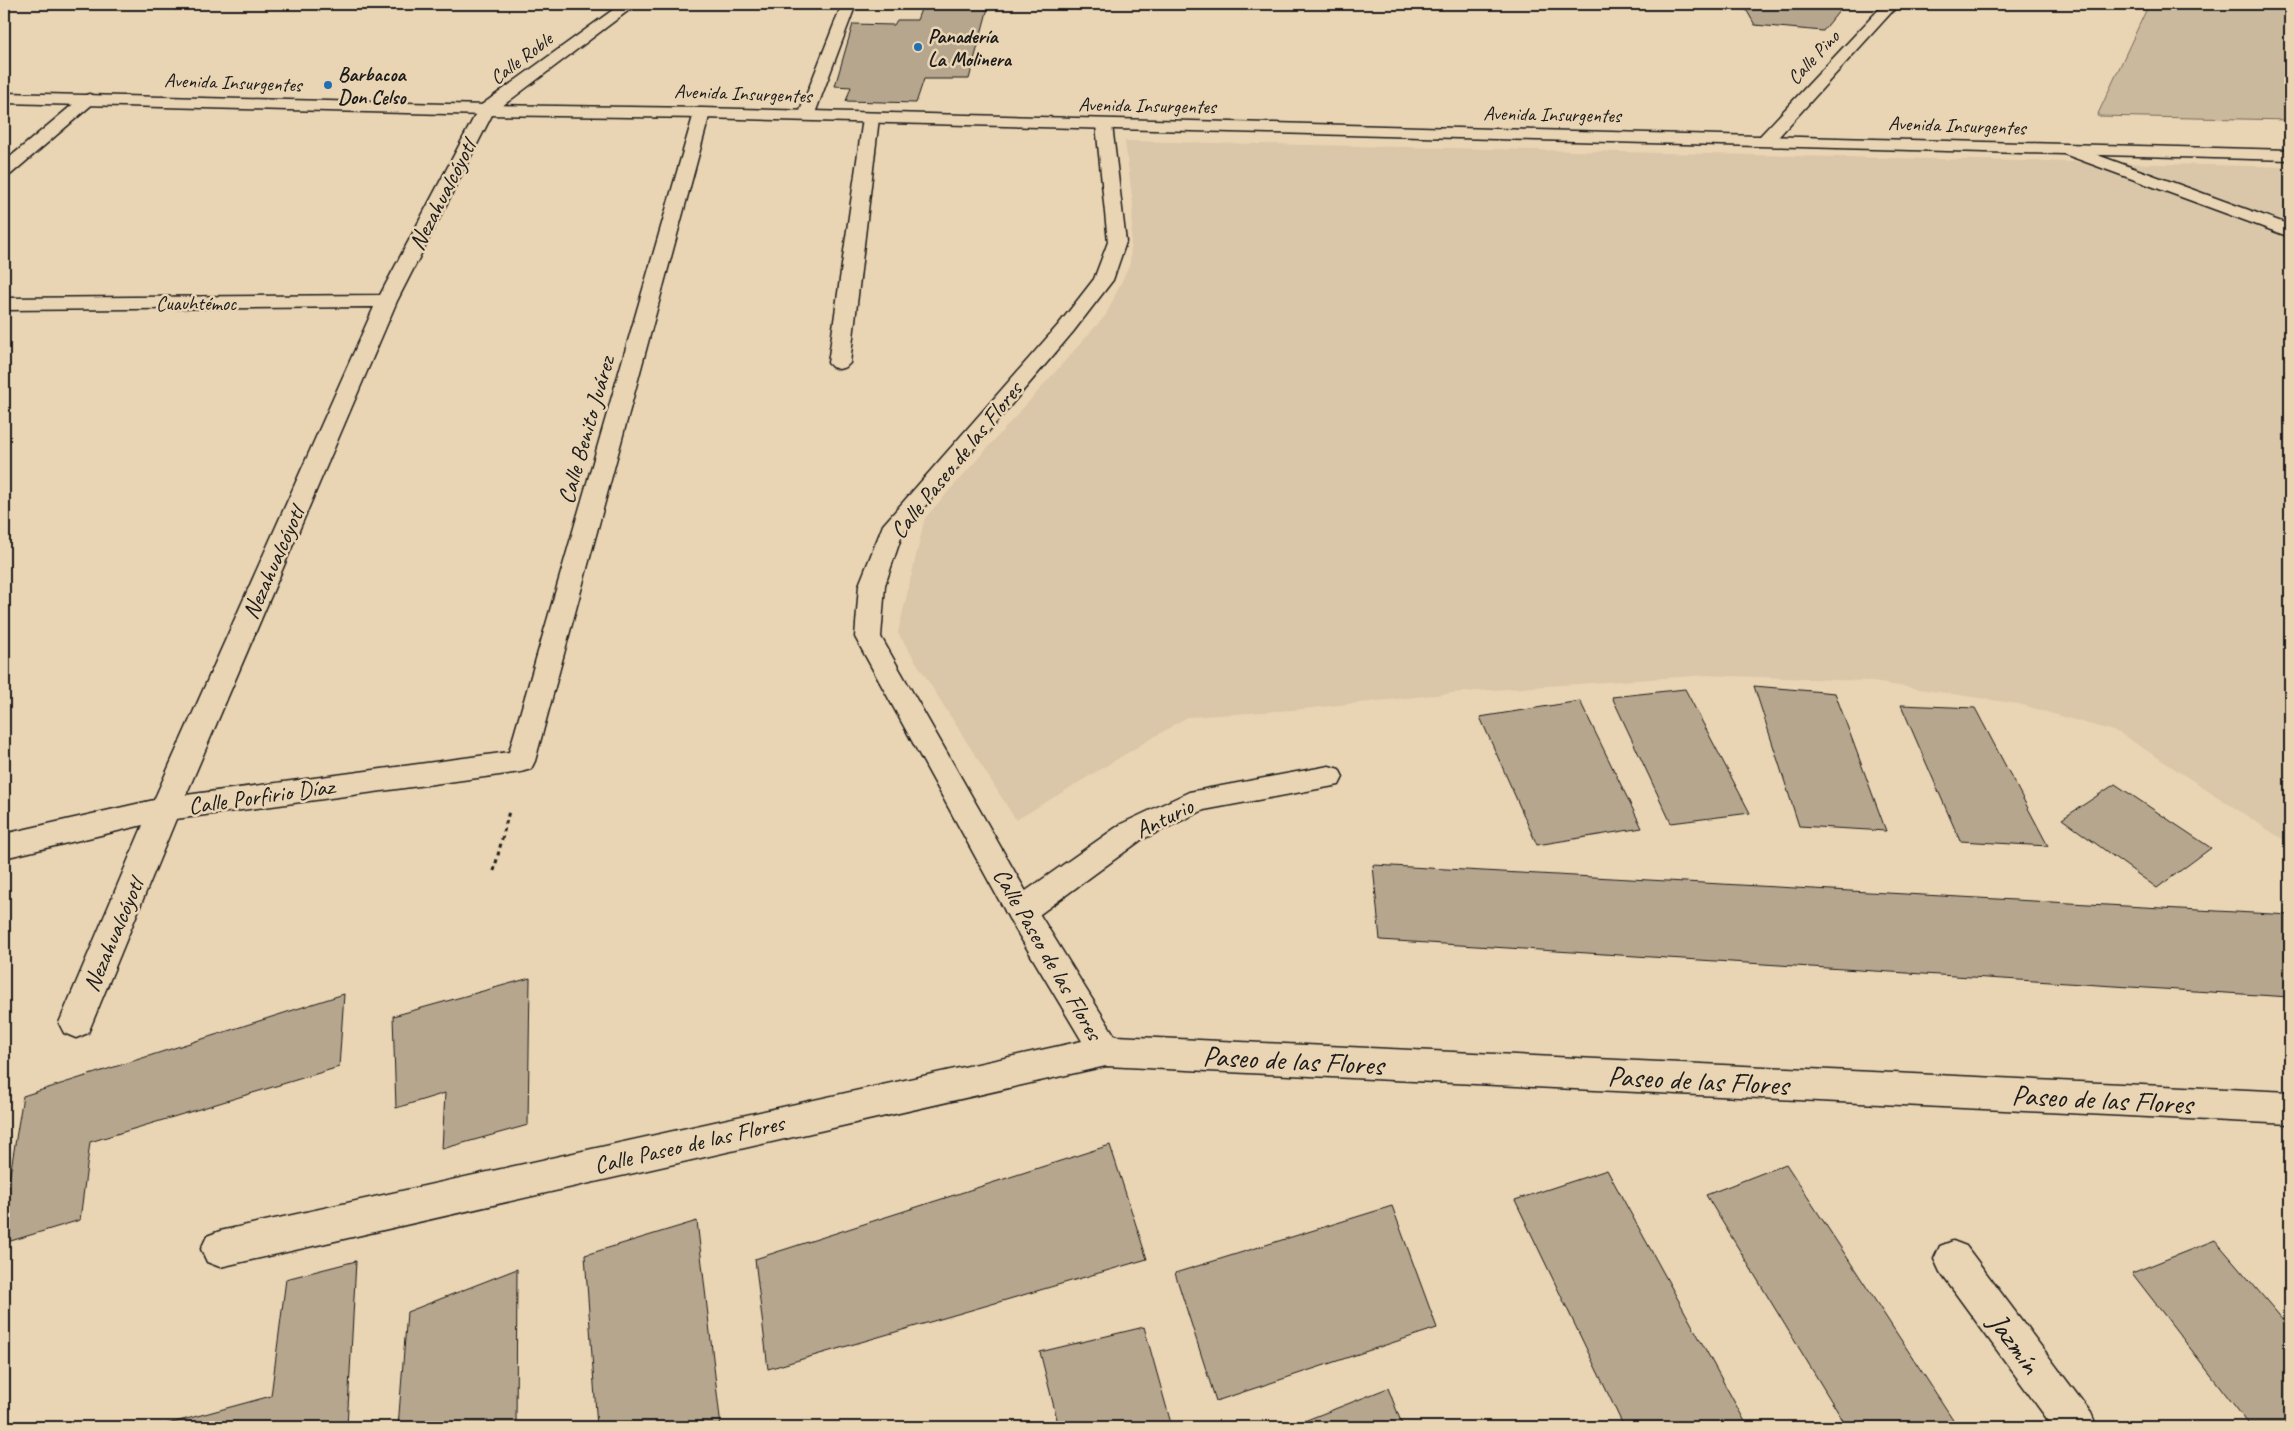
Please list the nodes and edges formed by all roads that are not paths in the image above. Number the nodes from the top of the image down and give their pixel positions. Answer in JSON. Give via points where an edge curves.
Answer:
{"nodes":[{"id":1,"x":630,"y":4,"type":"edge"},
{"id":2,"x":849,"y":4,"type":"edge"},
{"id":3,"x":1892,"y":4,"type":"edge"},
{"id":4,"x":4,"y":98,"type":"edge"},
{"id":5,"x":89,"y":99,"type":"junction"},
{"id":6,"x":486,"y":110,"type":"junction"},
{"id":7,"x":702,"y":113,"type":"junction"},
{"id":8,"x":806,"y":116,"type":"junction"},
{"id":9,"x":871,"y":118,"type":"junction"},
{"id":10,"x":1104,"y":125,"type":"junction"},
{"id":11,"x":1766,"y":140,"type":"junction"},
{"id":12,"x":2070,"y":150,"type":"junction"},
{"id":13,"x":2290,"y":154,"type":"edge"},
{"id":14,"x":4,"y":172,"type":"edge"},
{"id":15,"x":2290,"y":231,"type":"edge"},
{"id":16,"x":388,"y":302,"type":"junction"},
{"id":17,"x":4,"y":304,"type":"edge"},
{"id":18,"x":839,"y":363,"type":"dead end"},
{"id":19,"x":521,"y":761,"type":"joint"},
{"id":20,"x":1328,"y":777,"type":"dead end"},
{"id":21,"x":166,"y":809,"type":"junction"},
{"id":22,"x":4,"y":846,"type":"edge"},
{"id":23,"x":1021,"y":911,"type":"junction"},
{"id":24,"x":76,"y":1024,"type":"dead end"},
{"id":25,"x":1106,"y":1051,"type":"junction"},
{"id":26,"x":2290,"y":1108,"type":"edge"},
{"id":27,"x":220,"y":1249,"type":"dead end"},
{"id":28,"x":1953,"y":1259,"type":"dead end"},
{"id":29,"x":2077,"y":1427,"type":"edge"}],
"edges":[{"from":1,"to":6,"type":"street","name":"Calle Roble"},
{"from":2,"to":8,"type":"street"},
{"from":3,"to":11,"type":"street","name":"Calle Pino"},
{"from":4,"to":5,"type":"street","name":"Avenida Insurgentes"},
{"from":5,"to":6,"type":"street","name":"Avenida Insurgentes"},
{"from":5,"to":14,"type":"street"},
{"from":6,"to":7,"type":"street","name":"Avenida Insurgentes"},
{"from":6,"to":16,"type":"street","name":"Nezahualcóyotl"},
{"from":7,"to":8,"type":"street","name":"Avenida Insurgentes"},
{"from":7,"to":19,"type":"street","name":"Calle Benito Juárez"},
{"from":8,"to":9,"type":"street","name":"Avenida Insurgentes"},
{"from":9,"to":10,"type":"street","name":"Avenida Insurgentes"},
{"from":9,"to":18,"type":"street"},
{"from":10,"to":11,"type":"street","name":"Avenida Insurgentes"},
{"from":10,"to":23,"type":"street","name":"Calle Paseo de las Flores","via":[[1117,242],[1103,280],[1066,328],[892,530],[872,585],[868,637]]},
{"from":11,"to":12,"type":"street","name":"Avenida Insurgentes"},
{"from":12,"to":13,"type":"street","name":"Avenida Insurgentes"},
{"from":12,"to":15,"type":"street"},
{"from":16,"to":17,"type":"street","name":"Cuauhtémoc"},
{"from":16,"to":21,"type":"street","name":"Nezahualcóyotl"},
{"from":19,"to":21,"type":"street","name":"Calle Porfirio Díaz"},
{"from":20,"to":23,"type":"street","name":"Anturio","via":[[1199,800],[1131,832]]},
{"from":21,"to":22,"type":"street","name":"Calle Porfirio Díaz"},
{"from":21,"to":24,"type":"street","name":"Nezahualcóyotl"},
{"from":23,"to":25,"type":"street","name":"Calle Paseo de las Flores"},
{"from":25,"to":26,"type":"street","name":"Paseo de las Flores"},
{"from":25,"to":27,"type":"street","name":"Calle Paseo de las Flores"},
{"from":28,"to":29,"type":"street","name":"Jazmín"}]}
